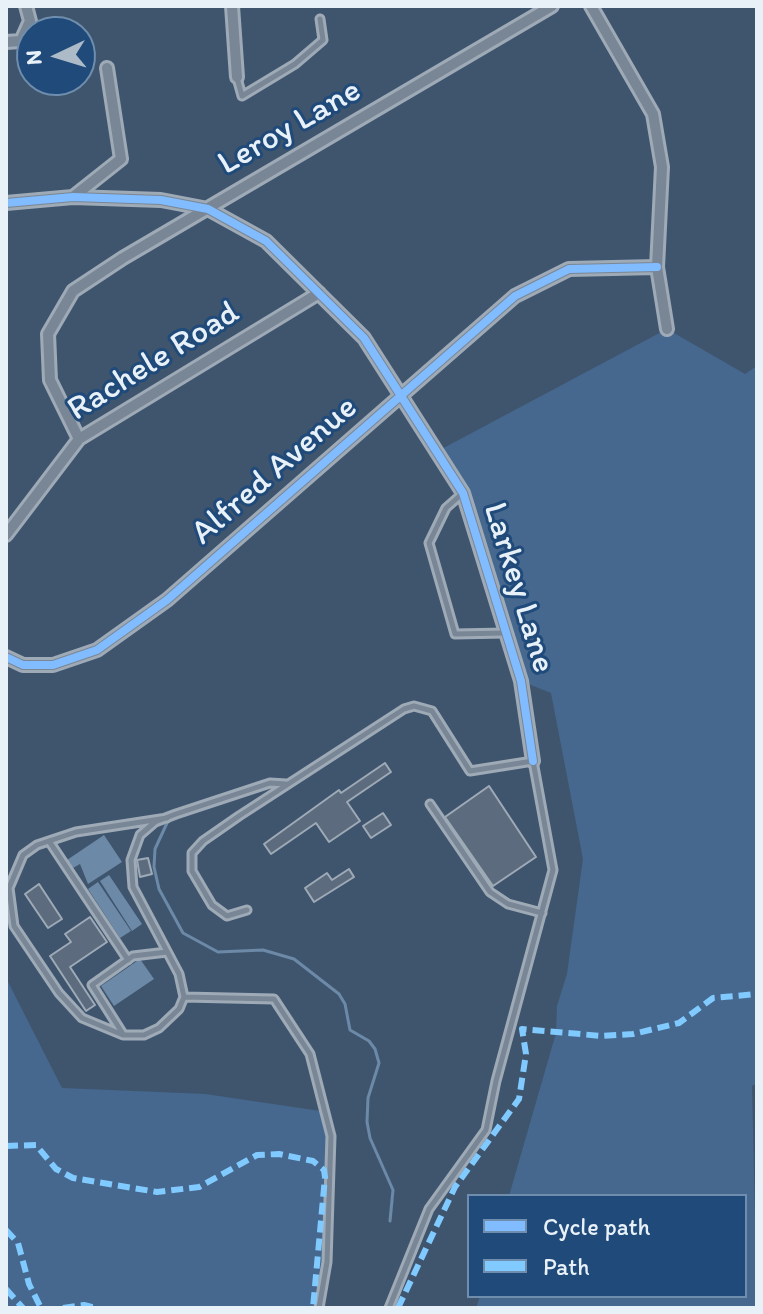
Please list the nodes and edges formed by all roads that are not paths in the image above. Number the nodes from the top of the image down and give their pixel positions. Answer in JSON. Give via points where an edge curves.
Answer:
{"nodes":[{"id":1,"x":26,"y":6,"type":"edge"},
{"id":2,"x":232,"y":6,"type":"edge"},
{"id":3,"x":552,"y":6,"type":"edge"},
{"id":4,"x":591,"y":6,"type":"edge"},
{"id":5,"x":320,"y":19,"type":"dead end"},
{"id":6,"x":6,"y":42,"type":"edge"},
{"id":7,"x":107,"y":68,"type":"dead end"},
{"id":8,"x":237,"y":77,"type":"joint"},
{"id":9,"x":73,"y":197,"type":"junction"},
{"id":10,"x":6,"y":203,"type":"edge"},
{"id":11,"x":208,"y":209,"type":"junction"},
{"id":12,"x":657,"y":267,"type":"junction"},
{"id":13,"x":319,"y":293,"type":"junction"},
{"id":14,"x":667,"y":329,"type":"dead end"},
{"id":15,"x":400,"y":397,"type":"junction"},
{"id":16,"x":79,"y":439,"type":"junction"},
{"id":17,"x":463,"y":493,"type":"junction"},
{"id":18,"x":6,"y":535,"type":"edge"},
{"id":19,"x":506,"y":633,"type":"junction"},
{"id":20,"x":6,"y":657,"type":"edge"},
{"id":21,"x":533,"y":761,"type":"junction"},
{"id":22,"x":287,"y":784,"type":"junction"},
{"id":23,"x":430,"y":804,"type":"dead end"},
{"id":24,"x":167,"y":818,"type":"junction"},
{"id":25,"x":49,"y":841,"type":"junction"},
{"id":26,"x":247,"y":910,"type":"dead end"},
{"id":27,"x":542,"y":913,"type":"junction"},
{"id":28,"x":167,"y":952,"type":"junction"},
{"id":29,"x":128,"y":960,"type":"junction"},
{"id":30,"x":184,"y":997,"type":"junction"},
{"id":31,"x":123,"y":1035,"type":"junction"},
{"id":32,"x":319,"y":1308,"type":"edge"},
{"id":33,"x":389,"y":1308,"type":"edge"}],
"edges":[{"from":1,"to":6,"type":"street","via":[[30,21],[21,41]]},
{"from":2,"to":8,"type":"street"},
{"from":3,"to":11,"type":"street","name":"Leroy Lane"},
{"from":4,"to":12,"type":"street","via":[[653,114],[662,167]]},
{"from":5,"to":8,"type":"lane","via":[[323,40],[295,64],[242,96]]},
{"from":7,"to":9,"type":"street","via":[[121,159]]},
{"from":9,"to":10,"type":"street","name":"Larkey Lane"},
{"from":9,"to":11,"type":"street","name":"Larkey Lane","via":[[161,200]]},
{"from":11,"to":13,"type":"street","name":"Larkey Lane","via":[[266,241]]},
{"from":11,"to":16,"type":"street","name":"Leroy Lane","via":[[73,291],[48,334],[50,380]]},
{"from":12,"to":14,"type":"street"},
{"from":12,"to":15,"type":"street","name":"Alfred Avenue","via":[[569,269],[515,296]]},
{"from":13,"to":15,"type":"street","name":"Larkey Lane","via":[[364,338]]},
{"from":13,"to":16,"type":"street","name":"Rachele Road"},
{"from":15,"to":17,"type":"street","name":"Larkey Lane"},
{"from":15,"to":20,"type":"street","name":"Alfred Avenue","via":[[167,600],[97,650],[53,665],[23,665]]},
{"from":16,"to":18,"type":"street","name":"Rachele Road"},
{"from":17,"to":19,"type":"street","name":"Larkey Lane"},
{"from":17,"to":19,"type":"lane","via":[[446,508],[429,543],[455,634]]},
{"from":19,"to":21,"type":"street","name":"Larkey Lane","via":[[521,681]]},
{"from":21,"to":22,"type":"lane","via":[[470,771],[432,711],[414,706]]},
{"from":21,"to":27,"type":"lane","via":[[553,870]]},
{"from":22,"to":24,"type":"lane","via":[[270,783]]},
{"from":22,"to":26,"type":"lane","via":[[192,853],[192,871],[212,905],[227,916]]},
{"from":23,"to":27,"type":"lane","via":[[490,892],[508,904]]},
{"from":24,"to":25,"type":"lane"},
{"from":24,"to":28,"type":"lane","via":[[140,835],[131,860],[133,887]]},
{"from":25,"to":29,"type":"lane"},
{"from":25,"to":31,"type":"lane","via":[[23,855],[15,871],[9,888],[14,926],[82,1018]]},
{"from":27,"to":33,"type":"lane","via":[[486,1130],[429,1209]]},
{"from":28,"to":29,"type":"lane"},
{"from":28,"to":30,"type":"lane"},
{"from":29,"to":31,"type":"lane","via":[[92,985]]},
{"from":30,"to":31,"type":"lane","via":[[159,1028],[144,1035]]},
{"from":30,"to":32,"type":"lane","via":[[274,999],[310,1054],[331,1136],[327,1262]]}]}
